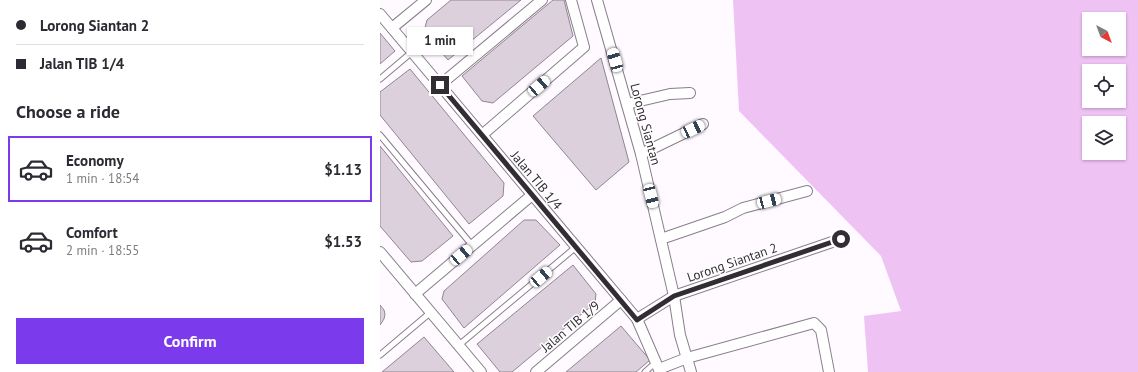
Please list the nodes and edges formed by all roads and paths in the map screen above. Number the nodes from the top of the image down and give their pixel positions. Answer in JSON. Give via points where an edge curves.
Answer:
{"nodes":[{"id":1,"x":426,"y":0,"type":"edge"},
{"id":2,"x":542,"y":0,"type":"edge"},
{"id":3,"x":571,"y":0,"type":"edge"},
{"id":4,"x":599,"y":1,"type":"edge"},
{"id":5,"x":380,"y":14,"type":"edge"},
{"id":6,"x":392,"y":28,"type":"junction"},
{"id":7,"x":412,"y":52,"type":"junction"},
{"id":8,"x":380,"y":80,"type":"edge"},
{"id":9,"x":440,"y":85,"type":"junction"},
{"id":10,"x":690,"y":93,"type":"dead end"},
{"id":11,"x":627,"y":104,"type":"junction"},
{"id":12,"x":703,"y":124,"type":"dead end"},
{"id":13,"x":482,"y":135,"type":"junction"},
{"id":14,"x":380,"y":136,"type":"edge"},
{"id":15,"x":641,"y":154,"type":"junction"},
{"id":16,"x":807,"y":191,"type":"dead end"},
{"id":17,"x":532,"y":195,"type":"junction"},
{"id":18,"x":661,"y":239,"type":"junction"},
{"id":19,"x":841,"y":239,"type":"dead end"},
{"id":20,"x":472,"y":246,"type":"junction"},
{"id":21,"x":576,"y":247,"type":"junction"},
{"id":22,"x":380,"y":252,"type":"edge"},
{"id":23,"x":415,"y":294,"type":"junction"},
{"id":24,"x":674,"y":296,"type":"junction"},
{"id":25,"x":621,"y":300,"type":"junction"},
{"id":26,"x":431,"y":312,"type":"junction"},
{"id":27,"x":637,"y":320,"type":"junction"},
{"id":28,"x":459,"y":345,"type":"junction"},
{"id":29,"x":380,"y":355,"type":"edge"},
{"id":30,"x":687,"y":358,"type":"junction"},
{"id":31,"x":658,"y":368,"type":"edge"},
{"id":32,"x":481,"y":372,"type":"edge"},
{"id":33,"x":536,"y":372,"type":"edge"},
{"id":34,"x":645,"y":372,"type":"edge"},
{"id":35,"x":691,"y":372,"type":"edge"},
{"id":36,"x":829,"y":372,"type":"edge"}],
"edges":[{"from":1,"to":6,"type":"street"},
{"from":2,"to":9,"type":"street"},
{"from":3,"to":13,"type":"street","via":[[584,47]]},
{"from":4,"to":11,"type":"street","name":"Lorong Siantan"},
{"from":5,"to":6,"type":"street","name":"Jalan TIB 1/4"},
{"from":6,"to":7,"type":"street","name":"Jalan TIB 1/4"},
{"from":7,"to":8,"type":"lane"},
{"from":7,"to":9,"type":"street","name":"Jalan TIB 1/4"},
{"from":9,"to":13,"type":"street","name":"Jalan TIB 1/4"},
{"from":10,"to":11,"type":"street","via":[[670,94]]},
{"from":11,"to":15,"type":"street","name":"Lorong Siantan"},
{"from":12,"to":15,"type":"street"},
{"from":13,"to":17,"type":"street","name":"Jalan TIB 1/4"},
{"from":14,"to":20,"type":"lane"},
{"from":15,"to":18,"type":"street","name":"Lorong Siantan"},
{"from":16,"to":18,"type":"street","via":[[743,208],[725,217]]},
{"from":17,"to":20,"type":"street"},
{"from":17,"to":21,"type":"street","name":"Jalan TIB 1/4"},
{"from":18,"to":24,"type":"street","name":"Lorong Siantan"},
{"from":19,"to":24,"type":"street","name":"Lorong Siantan 2"},
{"from":20,"to":23,"type":"street"},
{"from":21,"to":25,"type":"street","name":"Jalan TIB 1/4"},
{"from":21,"to":28,"type":"lane"},
{"from":22,"to":23,"type":"street"},
{"from":23,"to":26,"type":"street"},
{"from":24,"to":27,"type":"street","name":"Lorong Siantan 2"},
{"from":24,"to":30,"type":"street","name":"Lorong Siantan","via":[[680,335]]},
{"from":25,"to":27,"type":"street","name":"Jalan TIB 1/4"},
{"from":25,"to":33,"type":"street","name":"Jalan TIB 1/9"},
{"from":26,"to":28,"type":"street"},
{"from":26,"to":29,"type":"lane"},
{"from":27,"to":31,"type":"street","name":"Jalan TIB 1/4"},
{"from":28,"to":32,"type":"street"},
{"from":30,"to":31,"type":"street"},
{"from":30,"to":35,"type":"street","name":"Lorong Siantan"},
{"from":30,"to":36,"type":"street","via":[[814,323],[821,330]]},
{"from":31,"to":34,"type":"lane"}]}
